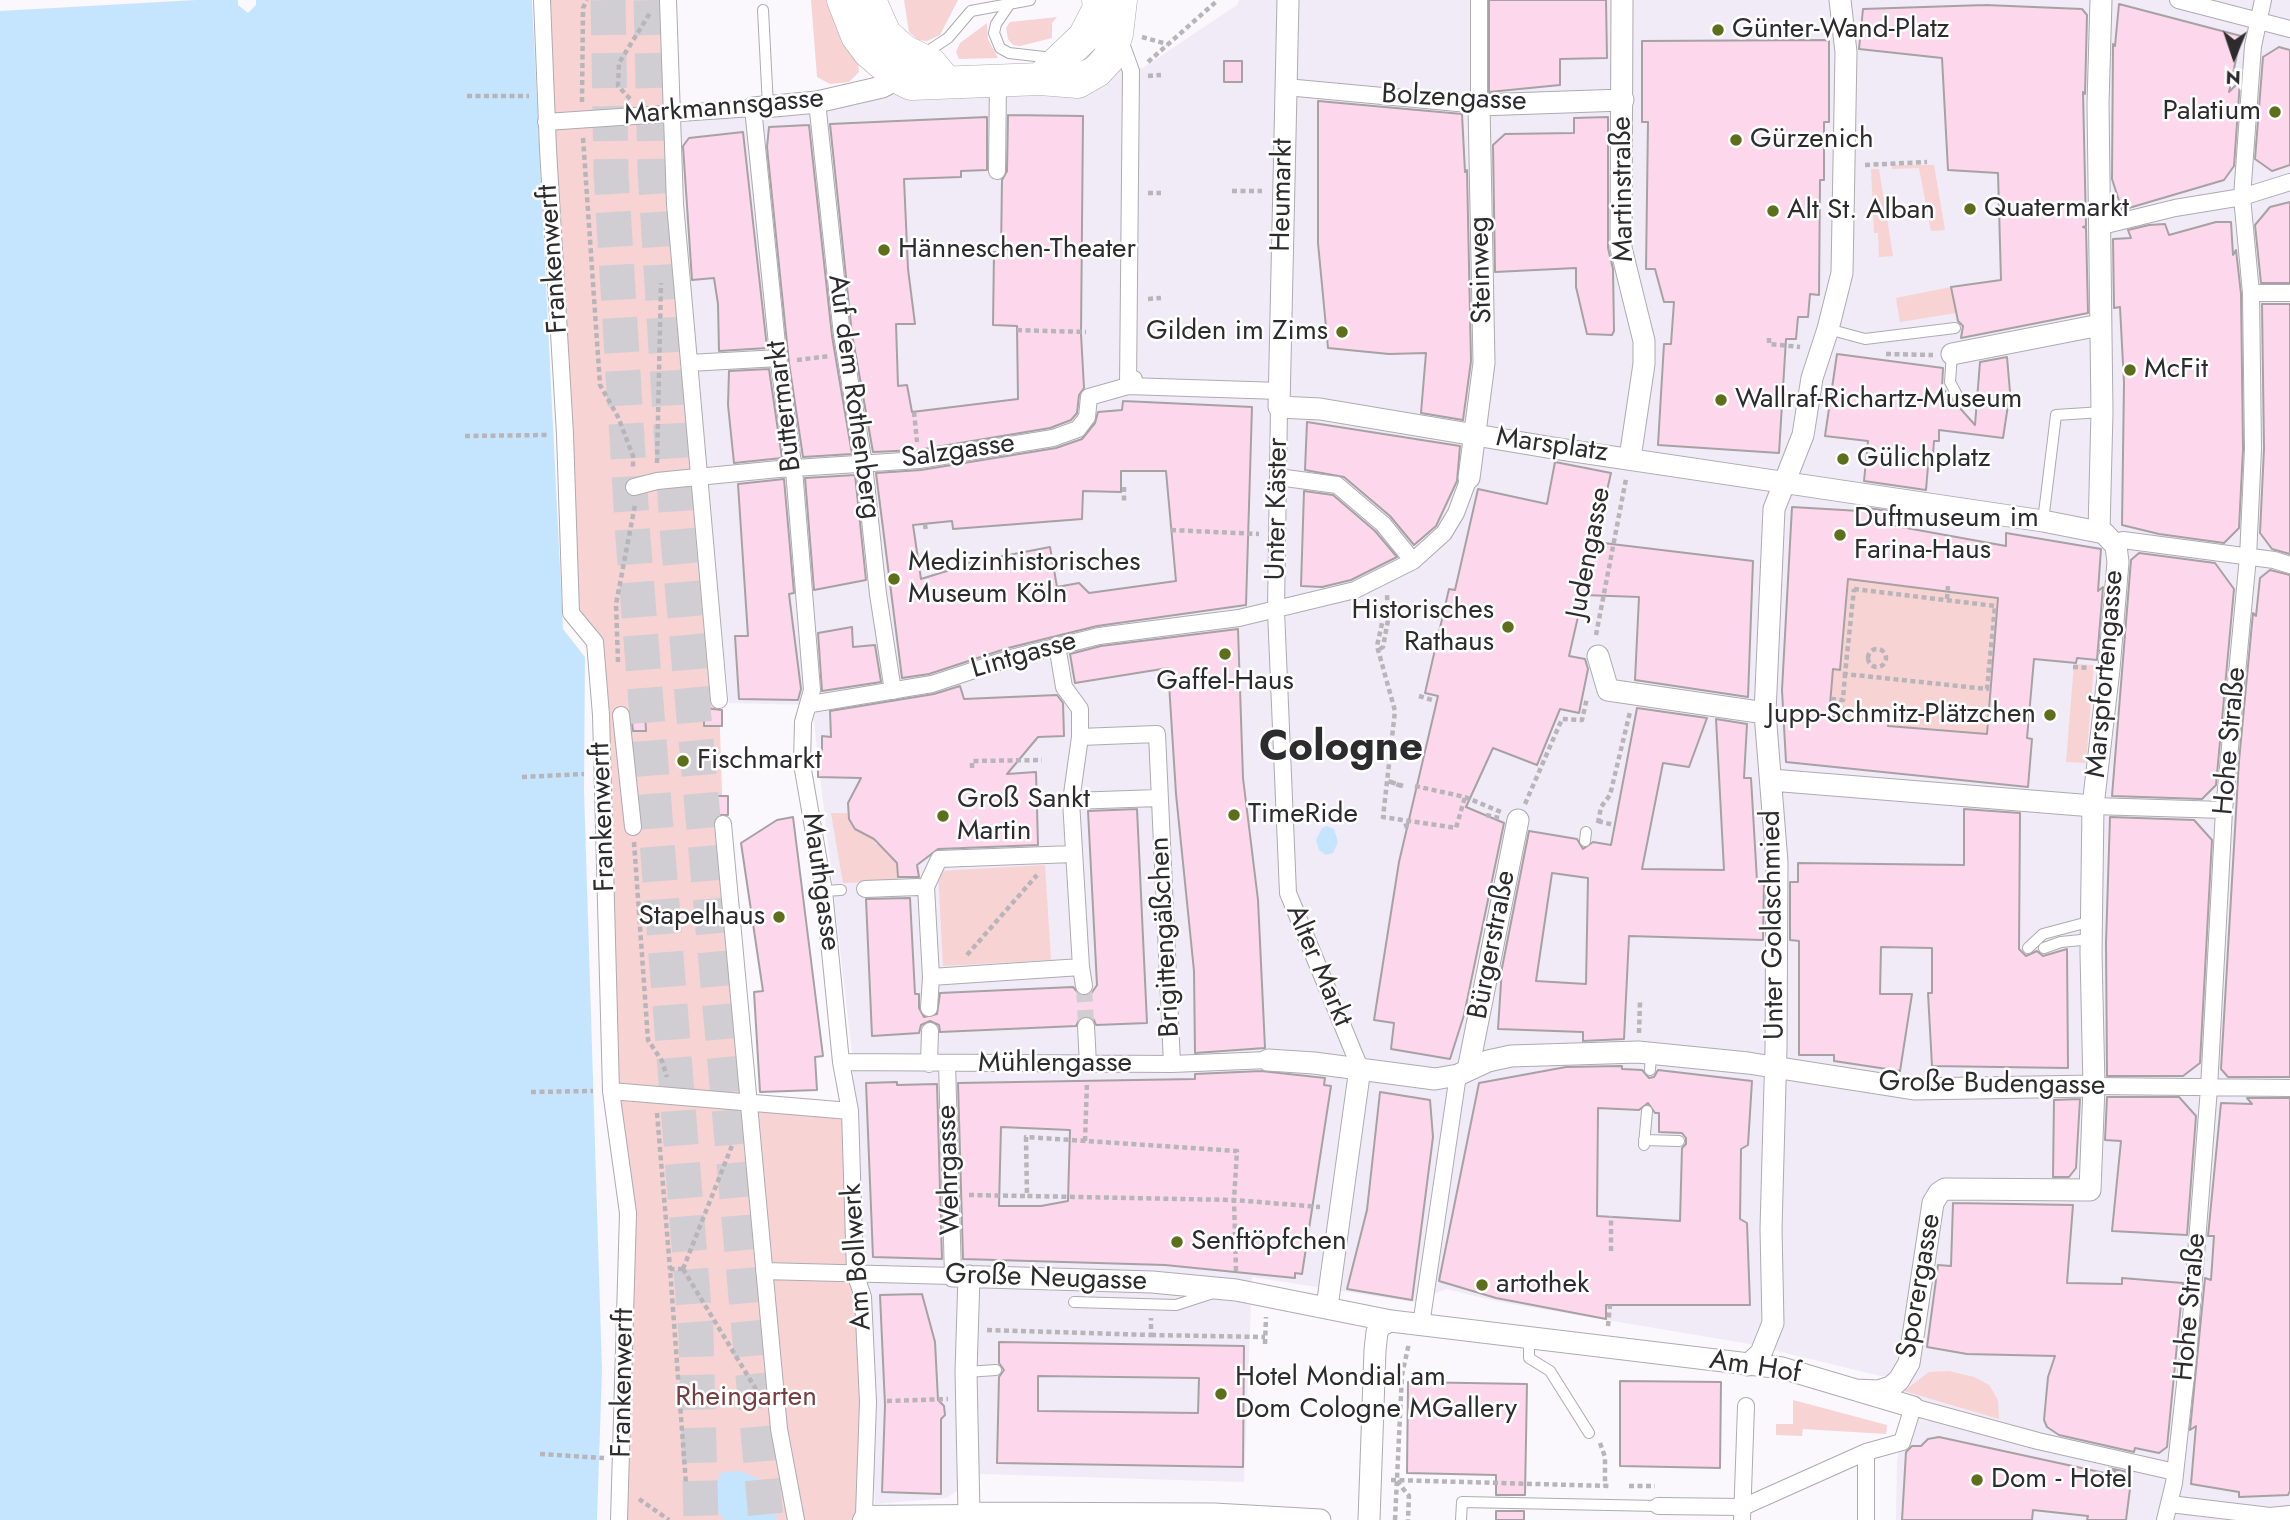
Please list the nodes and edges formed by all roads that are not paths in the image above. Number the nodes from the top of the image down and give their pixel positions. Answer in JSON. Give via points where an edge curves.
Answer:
{"nodes":[{"id":1,"x":542,"y":0,"type":"edge"},
{"id":2,"x":843,"y":0,"type":"edge"},
{"id":3,"x":870,"y":0,"type":"edge"},
{"id":4,"x":1030,"y":0,"type":"edge"},
{"id":5,"x":1098,"y":0,"type":"edge"},
{"id":6,"x":1121,"y":0,"type":"edge"},
{"id":7,"x":1287,"y":0,"type":"edge"},
{"id":8,"x":1479,"y":0,"type":"edge"},
{"id":9,"x":1622,"y":0,"type":"edge"},
{"id":10,"x":1840,"y":0,"type":"edge"},
{"id":11,"x":2101,"y":0,"type":"edge"},
{"id":12,"x":2178,"y":0,"type":"edge"},
{"id":13,"x":2263,"y":0,"type":"edge"},
{"id":14,"x":1012,"y":1,"type":"edge"},
{"id":15,"x":668,"y":3,"type":"edge"},
{"id":16,"x":763,"y":10,"type":"dead end"},
{"id":17,"x":2258,"y":22,"type":"junction"},
{"id":18,"x":2290,"y":29,"type":"edge"},
{"id":19,"x":1125,"y":34,"type":"junction"},
{"id":20,"x":900,"y":67,"type":"junction"},
{"id":21,"x":1050,"y":69,"type":"junction"},
{"id":22,"x":998,"y":81,"type":"junction"},
{"id":23,"x":1286,"y":87,"type":"junction"},
{"id":24,"x":1623,"y":100,"type":"junction"},
{"id":25,"x":817,"y":102,"type":"junction"},
{"id":26,"x":1479,"y":105,"type":"junction"},
{"id":27,"x":761,"y":107,"type":"junction"},
{"id":28,"x":671,"y":116,"type":"junction"},
{"id":29,"x":546,"y":122,"type":"junction"},
{"id":30,"x":997,"y":171,"type":"dead end"},
{"id":31,"x":2290,"y":182,"type":"edge"},
{"id":32,"x":2242,"y":197,"type":"junction"},
{"id":33,"x":2098,"y":227,"type":"junction"},
{"id":34,"x":2251,"y":293,"type":"junction"},
{"id":35,"x":2290,"y":293,"type":"edge"},
{"id":36,"x":2100,"y":325,"type":"junction"},
{"id":37,"x":1955,"y":328,"type":"dead end"},
{"id":38,"x":1828,"y":329,"type":"junction"},
{"id":39,"x":1952,"y":354,"type":"joint"},
{"id":40,"x":779,"y":358,"type":"junction"},
{"id":41,"x":689,"y":363,"type":"junction"},
{"id":42,"x":1131,"y":382,"type":"junction"},
{"id":43,"x":1958,"y":397,"type":"dead end"},
{"id":44,"x":1279,"y":399,"type":"junction"},
{"id":45,"x":2102,"y":412,"type":"junction"},
{"id":46,"x":1476,"y":435,"type":"junction"},
{"id":47,"x":1630,"y":458,"type":"junction"},
{"id":48,"x":864,"y":464,"type":"junction"},
{"id":49,"x":794,"y":470,"type":"junction"},
{"id":50,"x":1278,"y":477,"type":"junction"},
{"id":51,"x":701,"y":478,"type":"junction"},
{"id":52,"x":1469,"y":478,"type":"joint"},
{"id":53,"x":1788,"y":481,"type":"junction"},
{"id":54,"x":634,"y":487,"type":"road end"},
{"id":55,"x":2043,"y":521,"type":"junction"},
{"id":56,"x":2106,"y":536,"type":"junction"},
{"id":57,"x":2248,"y":557,"type":"junction"},
{"id":58,"x":1413,"y":561,"type":"junction"},
{"id":59,"x":2290,"y":565,"type":"edge"},
{"id":60,"x":1276,"y":611,"type":"junction"},
{"id":61,"x":1057,"y":645,"type":"junction"},
{"id":62,"x":1598,"y":656,"type":"road end"},
{"id":63,"x":893,"y":691,"type":"junction"},
{"id":64,"x":719,"y":700,"type":"dead end"},
{"id":65,"x":811,"y":704,"type":"junction"},
{"id":66,"x":1765,"y":713,"type":"junction"},
{"id":67,"x":621,"y":715,"type":"dead end"},
{"id":68,"x":1080,"y":737,"type":"junction"},
{"id":69,"x":1771,"y":780,"type":"junction"},
{"id":70,"x":1071,"y":801,"type":"junction"},
{"id":71,"x":1159,"y":804,"type":"junction"},
{"id":72,"x":2093,"y":806,"type":"junction"},
{"id":73,"x":2224,"y":810,"type":"junction"},
{"id":74,"x":1518,"y":820,"type":"road end"},
{"id":75,"x":723,"y":824,"type":"dead end"},
{"id":76,"x":633,"y":831,"type":"road end"},
{"id":77,"x":1073,"y":854,"type":"junction"},
{"id":78,"x":922,"y":887,"type":"junction"},
{"id":79,"x":865,"y":889,"type":"dead end"},
{"id":80,"x":841,"y":890,"type":"dead end"},
{"id":81,"x":824,"y":891,"type":"junction"},
{"id":82,"x":2091,"y":930,"type":"junction"},
{"id":83,"x":2028,"y":948,"type":"dead end"},
{"id":84,"x":2044,"y":948,"type":"dead end"},
{"id":85,"x":1081,"y":967,"type":"junction"},
{"id":86,"x":931,"y":977,"type":"junction"},
{"id":87,"x":1084,"y":986,"type":"tunnel mouth"},
{"id":88,"x":929,"y":1008,"type":"dead end"},
{"id":89,"x":1086,"y":1026,"type":"tunnel mouth"},
{"id":90,"x":930,"y":1031,"type":"dead end"},
{"id":91,"x":1647,"y":1054,"type":"joint"},
{"id":92,"x":1268,"y":1060,"type":"joint"},
{"id":93,"x":841,"y":1062,"type":"junction"},
{"id":94,"x":947,"y":1063,"type":"junction"},
{"id":95,"x":929,"y":1064,"type":"junction"},
{"id":96,"x":1088,"y":1064,"type":"junction"},
{"id":97,"x":1172,"y":1065,"type":"junction"},
{"id":98,"x":1360,"y":1068,"type":"junction"},
{"id":99,"x":1776,"y":1068,"type":"junction"},
{"id":100,"x":1463,"y":1072,"type":"junction"},
{"id":101,"x":2094,"y":1086,"type":"junction"},
{"id":102,"x":2208,"y":1088,"type":"junction"},
{"id":103,"x":2290,"y":1088,"type":"edge"},
{"id":104,"x":611,"y":1091,"type":"junction"},
{"id":105,"x":748,"y":1104,"type":"junction"},
{"id":106,"x":850,"y":1111,"type":"junction"},
{"id":107,"x":1647,"y":1111,"type":"dead end"},
{"id":108,"x":1679,"y":1141,"type":"dead end"},
{"id":109,"x":764,"y":1271,"type":"junction"},
{"id":110,"x":855,"y":1273,"type":"junction"},
{"id":111,"x":961,"y":1276,"type":"junction"},
{"id":112,"x":1231,"y":1280,"type":"junction"},
{"id":113,"x":1073,"y":1302,"type":"dead end"},
{"id":114,"x":1326,"y":1307,"type":"junction"},
{"id":115,"x":1391,"y":1321,"type":"junction"},
{"id":116,"x":1421,"y":1325,"type":"junction"},
{"id":117,"x":1529,"y":1338,"type":"junction"},
{"id":118,"x":1748,"y":1365,"type":"junction"},
{"id":119,"x":996,"y":1370,"type":"dead end"},
{"id":120,"x":966,"y":1372,"type":"junction"},
{"id":121,"x":1856,"y":1390,"type":"junction"},
{"id":122,"x":1746,"y":1406,"type":"dead end"},
{"id":123,"x":1913,"y":1407,"type":"junction"},
{"id":124,"x":1590,"y":1433,"type":"dead end"},
{"id":125,"x":1866,"y":1452,"type":"junction"},
{"id":126,"x":2174,"y":1477,"type":"junction"},
{"id":127,"x":1658,"y":1506,"type":"joint"},
{"id":128,"x":2168,"y":1512,"type":"edge"},
{"id":129,"x":1742,"y":1514,"type":"edge"},
{"id":130,"x":2290,"y":1514,"type":"edge"},
{"id":131,"x":977,"y":1515,"type":"edge"},
{"id":132,"x":863,"y":1517,"type":"edge"},
{"id":133,"x":619,"y":1520,"type":"edge"},
{"id":134,"x":796,"y":1520,"type":"edge"},
{"id":135,"x":1321,"y":1520,"type":"edge"},
{"id":136,"x":1369,"y":1520,"type":"edge"},
{"id":137,"x":1461,"y":1520,"type":"edge"},
{"id":138,"x":1866,"y":1520,"type":"edge"},
{"id":139,"x":2180,"y":1520,"type":"edge"}],
"edges":[{"from":1,"to":29,"type":"street","name":"Frankenwerft"},
{"from":2,"to":20,"type":"main road","via":[[857,36]]},
{"from":3,"to":20,"type":"main road","via":[[885,34],[904,51]]},
{"from":4,"to":14,"type":"lane"},
{"from":5,"to":21,"type":"main road","via":[[1088,31]]},
{"from":6,"to":19,"type":"main road"},
{"from":7,"to":23,"type":"street","name":"Heumarkt"},
{"from":8,"to":26,"type":"street"},
{"from":9,"to":24,"type":"street","name":"Martinstraße"},
{"from":10,"to":38,"type":"street","via":[[1846,30],[1842,273]]},
{"from":11,"to":33,"type":"street","name":"Marspfortengasse"},
{"from":12,"to":17,"type":"street"},
{"from":13,"to":17,"type":"street","name":"Hohe Straße"},
{"from":14,"to":20,"type":"lane","via":[[971,11],[943,43]]},
{"from":14,"to":21,"type":"lane","via":[[996,24],[1000,48]]},
{"from":15,"to":28,"type":"street"},
{"from":16,"to":27,"type":"lane"},
{"from":17,"to":18,"type":"street"},
{"from":17,"to":32,"type":"street","name":"Hohe Straße"},
{"from":19,"to":21,"type":"main road","via":[[1097,71],[1078,82]]},
{"from":19,"to":42,"type":"street","via":[[1131,71]]},
{"from":20,"to":22,"type":"main road","via":[[931,64],[946,82]]},
{"from":20,"to":25,"type":"street","name":"Markmannsgasse","via":[[882,87]]},
{"from":21,"to":22,"type":"main road"},
{"from":22,"to":30,"type":"street"},
{"from":23,"to":26,"type":"street","name":"Bolzengasse"},
{"from":23,"to":44,"type":"street","name":"Heumarkt"},
{"from":24,"to":26,"type":"street","name":"Bolzengasse"},
{"from":24,"to":47,"type":"street","name":"Martinstraße","via":[[1621,248],[1644,341]]},
{"from":25,"to":27,"type":"street","name":"Markmannsgasse"},
{"from":25,"to":48,"type":"street","name":"Auf dem Rothenberg","via":[[842,335]]},
{"from":26,"to":46,"type":"street","name":"Steinweg","via":[[1484,363]]},
{"from":27,"to":28,"type":"street","name":"Markmannsgasse"},
{"from":27,"to":40,"type":"street","name":"Buttermarkt"},
{"from":28,"to":29,"type":"street","name":"Markmannsgasse"},
{"from":28,"to":41,"type":"street"},
{"from":29,"to":104,"type":"street","name":"Frankenwerft","via":[[571,613],[594,642]]},
{"from":31,"to":32,"type":"street"},
{"from":32,"to":33,"type":"street"},
{"from":32,"to":34,"type":"street","name":"Hohe Straße"},
{"from":33,"to":36,"type":"street","name":"Marspfortengasse"},
{"from":34,"to":35,"type":"street"},
{"from":34,"to":57,"type":"street","name":"Hohe Straße","via":[[2253,449]]},
{"from":36,"to":39,"type":"street"},
{"from":36,"to":45,"type":"street","name":"Marspfortengasse"},
{"from":37,"to":38,"type":"lane","via":[[1866,340]]},
{"from":38,"to":53,"type":"street"},
{"from":39,"to":43,"type":"lane","via":[[1950,382]]},
{"from":40,"to":41,"type":"street"},
{"from":40,"to":49,"type":"street","name":"Buttermarkt"},
{"from":41,"to":51,"type":"street"},
{"from":42,"to":44,"type":"street"},
{"from":42,"to":48,"type":"street","name":"Salzgasse","via":[[1088,397],[1087,416],[1078,429],[1054,438]]},
{"from":44,"to":46,"type":"street"},
{"from":44,"to":50,"type":"street","name":"Unter Käster"},
{"from":45,"to":55,"type":"lane","via":[[2056,415]]},
{"from":45,"to":56,"type":"street","name":"Marspfortengasse"},
{"from":46,"to":47,"type":"street","name":"Marsplatz"},
{"from":46,"to":52,"type":"street","name":"Marsplatz"},
{"from":47,"to":53,"type":"street","name":"Marsplatz"},
{"from":48,"to":49,"type":"street","name":"Salzgasse"},
{"from":48,"to":63,"type":"street","name":"Auf dem Rothenberg"},
{"from":49,"to":51,"type":"street","name":"Salzgasse"},
{"from":49,"to":65,"type":"street","name":"Buttermarkt"},
{"from":50,"to":58,"type":"street","via":[[1337,485],[1383,524]]},
{"from":50,"to":60,"type":"street","name":"Unter Käster"},
{"from":51,"to":54,"type":"street","name":"Salzgasse"},
{"from":51,"to":64,"type":"street"},
{"from":52,"to":58,"type":"street","via":[[1444,533]]},
{"from":53,"to":55,"type":"street","name":"Marsplatz"},
{"from":53,"to":66,"type":"street","name":"Unter Goldschmied","via":[[1774,509]]},
{"from":55,"to":56,"type":"street","name":"Marsplatz"},
{"from":56,"to":57,"type":"street"},
{"from":56,"to":72,"type":"street","name":"Marspfortengasse","via":[[2118,562]]},
{"from":57,"to":59,"type":"street"},
{"from":57,"to":73,"type":"street","name":"Hohe Straße"},
{"from":58,"to":60,"type":"street","via":[[1355,590]]},
{"from":60,"to":61,"type":"street","name":"Lintgasse"},
{"from":60,"to":98,"type":"street","name":"Alter Markt","via":[[1288,894]]},
{"from":61,"to":63,"type":"street","name":"Lintgasse","via":[[932,684]]},
{"from":61,"to":68,"type":"street","via":[[1064,687],[1080,709]]},
{"from":62,"to":66,"type":"street","via":[[1608,690]]},
{"from":63,"to":65,"type":"street","name":"Lintgasse"},
{"from":65,"to":81,"type":"street","name":"Mauthgasse","via":[[803,722],[802,764]]},
{"from":66,"to":69,"type":"street","name":"Unter Goldschmied"},
{"from":67,"to":76,"type":"street"},
{"from":68,"to":70,"type":"street"},
{"from":68,"to":71,"type":"street","name":"Brigittengäßchen","via":[[1157,734]]},
{"from":69,"to":72,"type":"street","via":[[1905,784],[1964,796]]},
{"from":69,"to":99,"type":"street","name":"Unter Goldschmied","via":[[1777,862]]},
{"from":70,"to":71,"type":"street"},
{"from":70,"to":77,"type":"street"},
{"from":71,"to":97,"type":"street","name":"Brigittengäßchen"},
{"from":72,"to":73,"type":"street"},
{"from":72,"to":82,"type":"street","name":"Marspfortengasse"},
{"from":73,"to":102,"type":"street","name":"Hohe Straße"},
{"from":74,"to":100,"type":"street","name":"Bürgerstraße"},
{"from":75,"to":105,"type":"street"},
{"from":77,"to":78,"type":"street","via":[[939,859]]},
{"from":77,"to":85,"type":"street"},
{"from":78,"to":79,"type":"street"},
{"from":78,"to":86,"type":"street"},
{"from":80,"to":81,"type":"lane"},
{"from":81,"to":93,"type":"street","name":"Mauthgasse"},
{"from":82,"to":83,"type":"lane","via":[[2043,934]]},
{"from":82,"to":84,"type":"lane"},
{"from":82,"to":101,"type":"street","name":"Marspfortengasse"},
{"from":85,"to":86,"type":"street"},
{"from":85,"to":87,"type":"street"},
{"from":86,"to":88,"type":"street"},
{"from":89,"to":96,"type":"street"},
{"from":90,"to":95,"type":"street"},
{"from":91,"to":99,"type":"street","name":"Große Budengasse"},
{"from":91,"to":100,"type":"street","name":"Alter Markt","via":[[1535,1053],[1488,1061]]},
{"from":92,"to":97,"type":"street","name":"Mühlengasse"},
{"from":92,"to":98,"type":"street","name":"Alter Markt"},
{"from":93,"to":95,"type":"street","name":"Mühlengasse"},
{"from":93,"to":106,"type":"street","name":"Am Bollwerk"},
{"from":94,"to":95,"type":"street","name":"Mühlengasse"},
{"from":94,"to":96,"type":"street","name":"Mühlengasse"},
{"from":94,"to":111,"type":"street","name":"Wehrgasse","via":[[951,1196]]},
{"from":96,"to":97,"type":"street","name":"Mühlengasse"},
{"from":98,"to":100,"type":"street","name":"Alter Markt","via":[[1436,1079]]},
{"from":98,"to":114,"type":"street"},
{"from":99,"to":101,"type":"street","name":"Große Budengasse","via":[[1914,1089]]},
{"from":99,"to":118,"type":"street","name":"Unter Goldschmied","via":[[1773,1323],[1760,1353]]},
{"from":100,"to":116,"type":"street"},
{"from":101,"to":102,"type":"street","name":"Große Budengasse"},
{"from":101,"to":121,"type":"street","name":"Sporergasse","via":[[2090,1190],[1945,1189],[1939,1193],[1933,1203],[1909,1363],[1891,1387]]},
{"from":102,"to":103,"type":"street","name":"Große Budengasse"},
{"from":102,"to":126,"type":"street","name":"Hohe Straße"},
{"from":104,"to":105,"type":"street"},
{"from":104,"to":133,"type":"street","name":"Frankenwerft","via":[[628,1213]]},
{"from":105,"to":106,"type":"street"},
{"from":105,"to":109,"type":"street"},
{"from":106,"to":110,"type":"street","name":"Am Bollwerk"},
{"from":107,"to":108,"type":"lane","via":[[1644,1143]]},
{"from":109,"to":110,"type":"street","name":"Große Neugasse"},
{"from":109,"to":134,"type":"street","via":[[779,1429]]},
{"from":110,"to":111,"type":"street","name":"Große Neugasse"},
{"from":110,"to":132,"type":"street","name":"Am Bollwerk","via":[[863,1297],[868,1402]]},
{"from":111,"to":112,"type":"street","name":"Große Neugasse"},
{"from":111,"to":120,"type":"street"},
{"from":112,"to":113,"type":"lane","via":[[1176,1305]]},
{"from":112,"to":114,"type":"street","name":"Große Neugasse"},
{"from":114,"to":115,"type":"street","name":"Am Hof"},
{"from":115,"to":116,"type":"street","name":"Am Hof"},
{"from":115,"to":136,"type":"street","via":[[1377,1332],[1375,1350]]},
{"from":116,"to":117,"type":"street","name":"Am Hof"},
{"from":117,"to":118,"type":"street","name":"Am Hof"},
{"from":117,"to":124,"type":"lane","via":[[1529,1358],[1550,1371]]},
{"from":118,"to":121,"type":"street","name":"Am Hof","via":[[1782,1368]]},
{"from":119,"to":120,"type":"lane"},
{"from":120,"to":131,"type":"street"},
{"from":121,"to":123,"type":"street","name":"Am Hof"},
{"from":122,"to":129,"type":"street"},
{"from":123,"to":125,"type":"street","via":[[1902,1442]]},
{"from":123,"to":126,"type":"street","name":"Am Hof"},
{"from":125,"to":129,"type":"street"},
{"from":125,"to":138,"type":"street"},
{"from":126,"to":128,"type":"street","name":"Hohe Straße"},
{"from":127,"to":129,"type":"street"},
{"from":127,"to":137,"type":"lane","via":[[1462,1502]]},
{"from":128,"to":130,"type":"street"},
{"from":128,"to":139,"type":"street"},
{"from":131,"to":132,"type":"street"},
{"from":131,"to":135,"type":"street","via":[[1214,1514]]}]}
